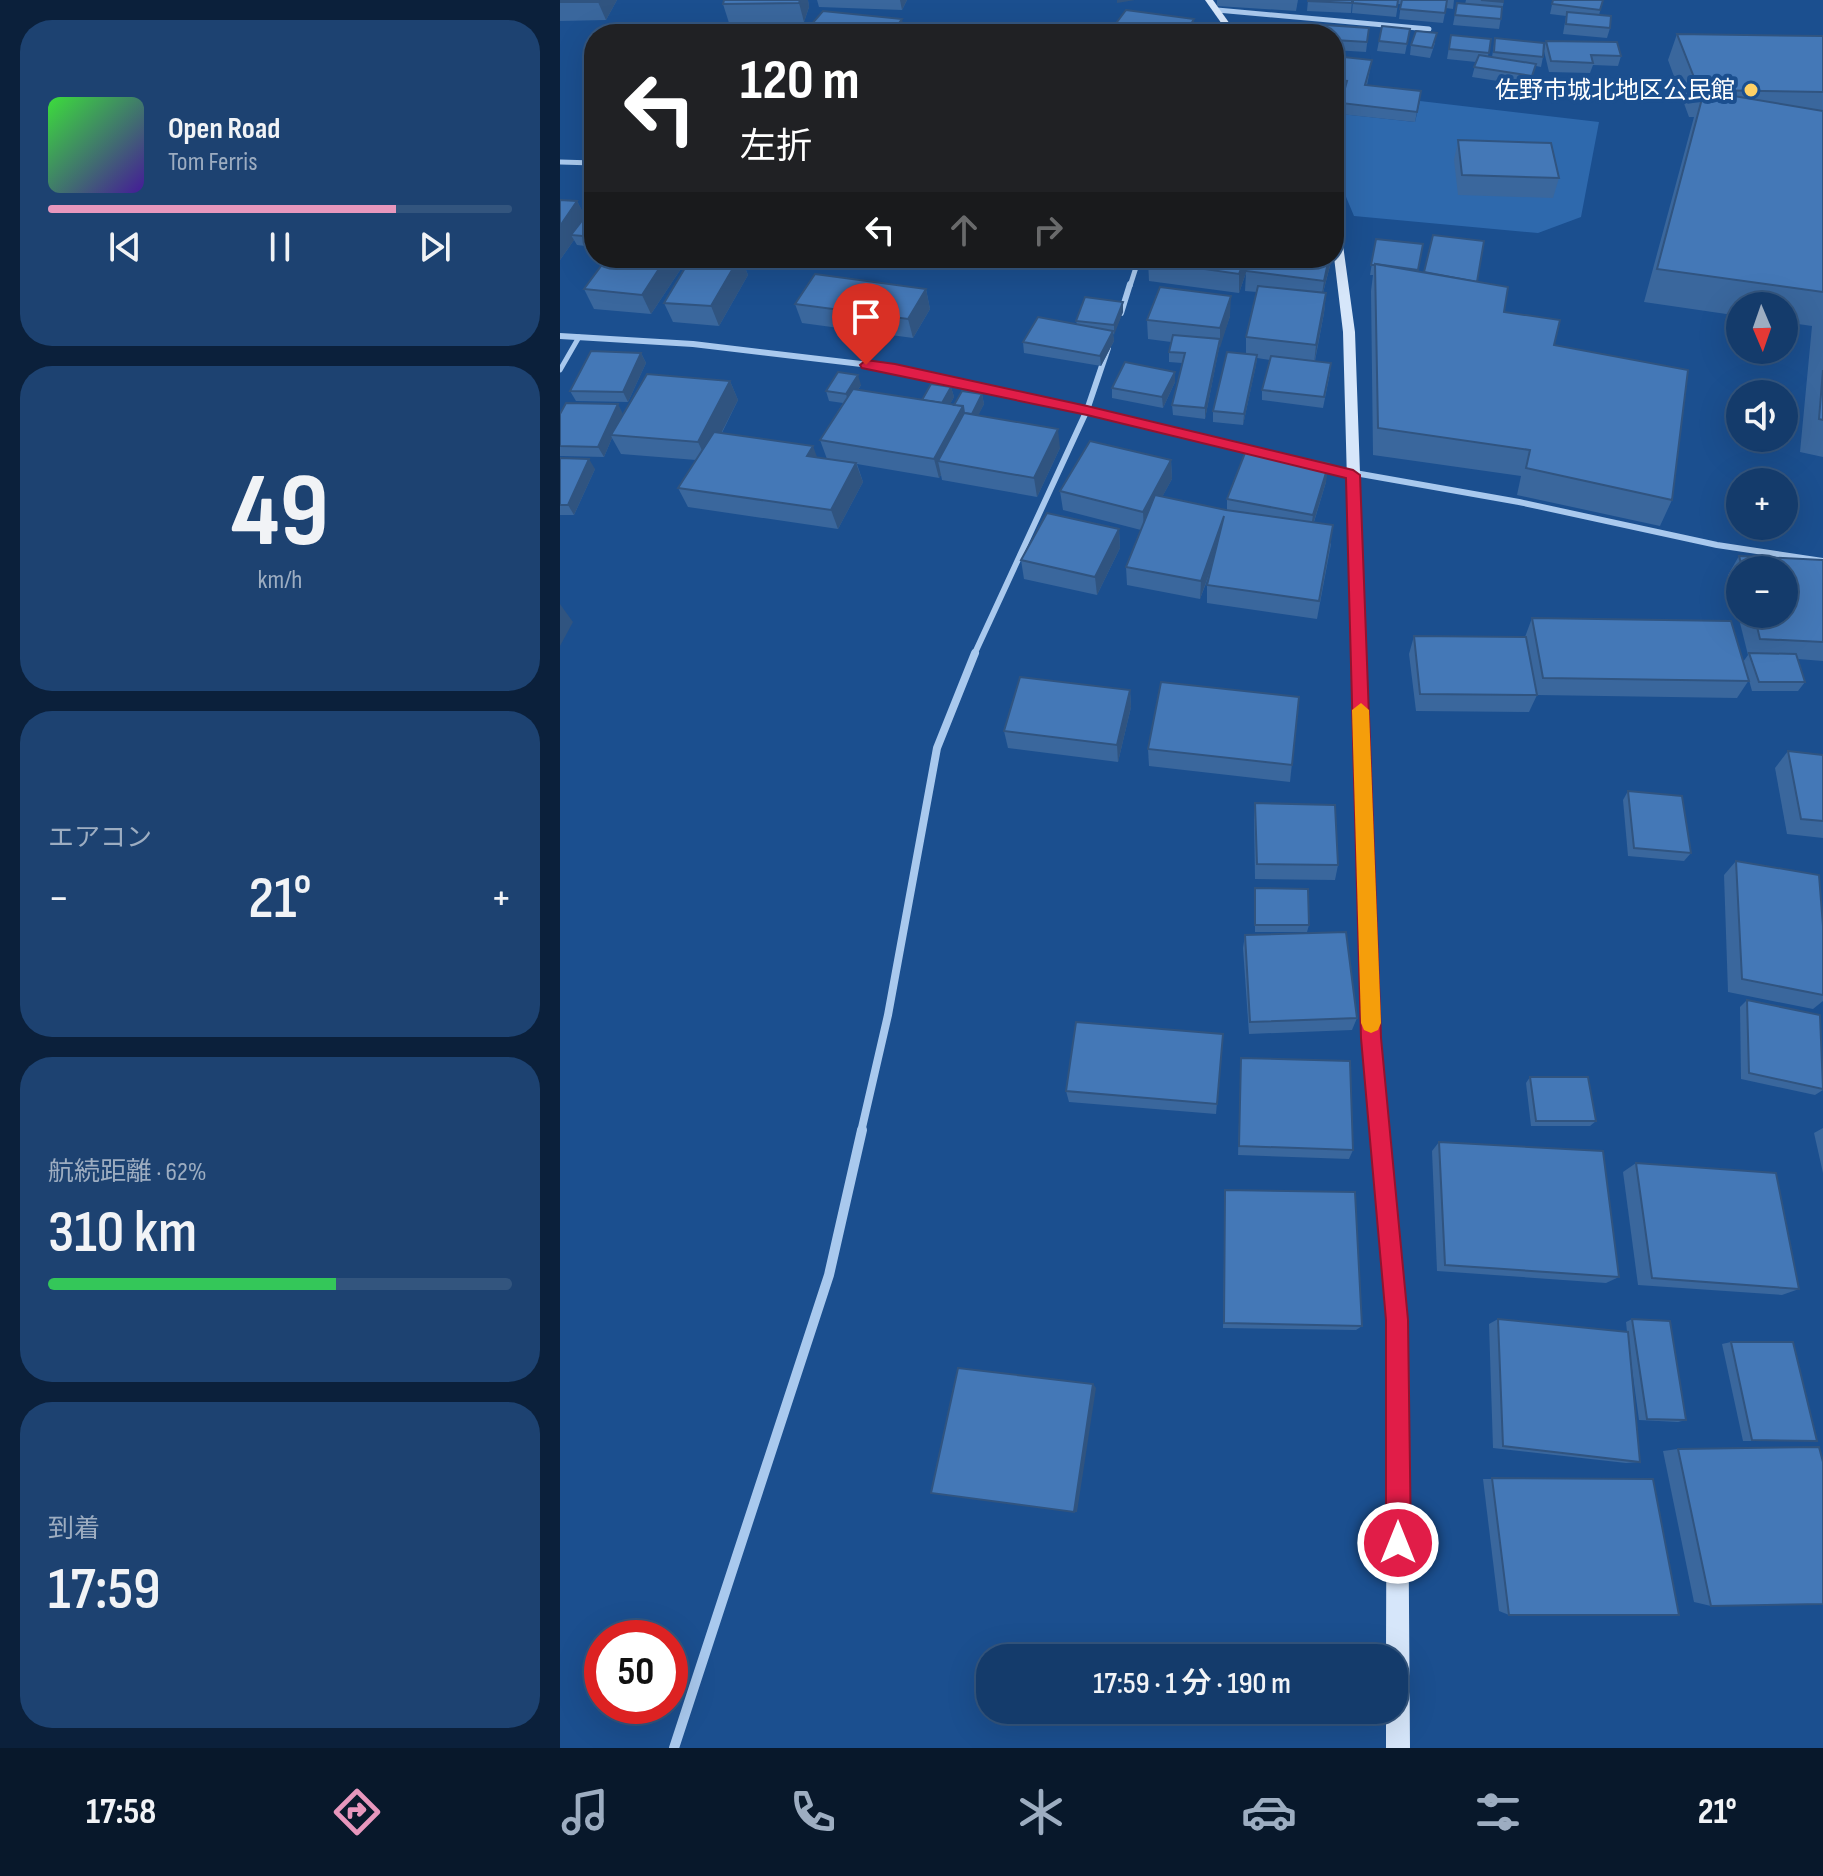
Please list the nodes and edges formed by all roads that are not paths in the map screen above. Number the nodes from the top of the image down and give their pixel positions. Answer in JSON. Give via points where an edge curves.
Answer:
{"nodes":[{"id":1,"x":1209,"y":0,"type":"edge"},
{"id":2,"x":1217,"y":10,"type":"junction"},
{"id":3,"x":1226,"y":24,"type":"edge"},
{"id":4,"x":1429,"y":29,"type":"edge"},
{"id":5,"x":560,"y":162,"type":"edge"},
{"id":6,"x":584,"y":163,"type":"edge"},
{"id":7,"x":1136,"y":268,"type":"edge"},
{"id":8,"x":1341,"y":268,"type":"edge"},
{"id":9,"x":1116,"y":327,"type":"edge"},
{"id":10,"x":560,"y":336,"type":"edge"},
{"id":11,"x":579,"y":337,"type":"junction"},
{"id":12,"x":1111,"y":341,"type":"edge"},
{"id":13,"x":560,"y":370,"type":"edge"},
{"id":14,"x":1087,"y":410,"type":"junction"},
{"id":15,"x":1264,"y":453,"type":"edge"},
{"id":16,"x":1309,"y":464,"type":"edge"},
{"id":17,"x":1353,"y":475,"type":"junction"},
{"id":18,"x":1823,"y":561,"type":"edge"},
{"id":19,"x":674,"y":1748,"type":"edge"},
{"id":20,"x":1398,"y":1748,"type":"edge"}],
"edges":[{"from":1,"to":2,"type":"main road"},
{"from":2,"to":3,"type":"main road"},
{"from":2,"to":4,"type":"street"},
{"from":5,"to":6,"type":"street"},
{"from":7,"to":9,"type":"street"},
{"from":8,"to":17,"type":"main road","via":[[1349,332]]},
{"from":10,"to":11,"type":"street"},
{"from":11,"to":13,"type":"lane"},
{"from":11,"to":14,"type":"street","via":[[693,344],[895,368]]},
{"from":12,"to":14,"type":"street"},
{"from":14,"to":15,"type":"street"},
{"from":14,"to":19,"type":"street","via":[[937,748],[888,1015],[829,1275]]},
{"from":16,"to":17,"type":"street"},
{"from":17,"to":18,"type":"street"},
{"from":17,"to":20,"type":"main road","via":[[1371,1038],[1397,1320]]}]}
